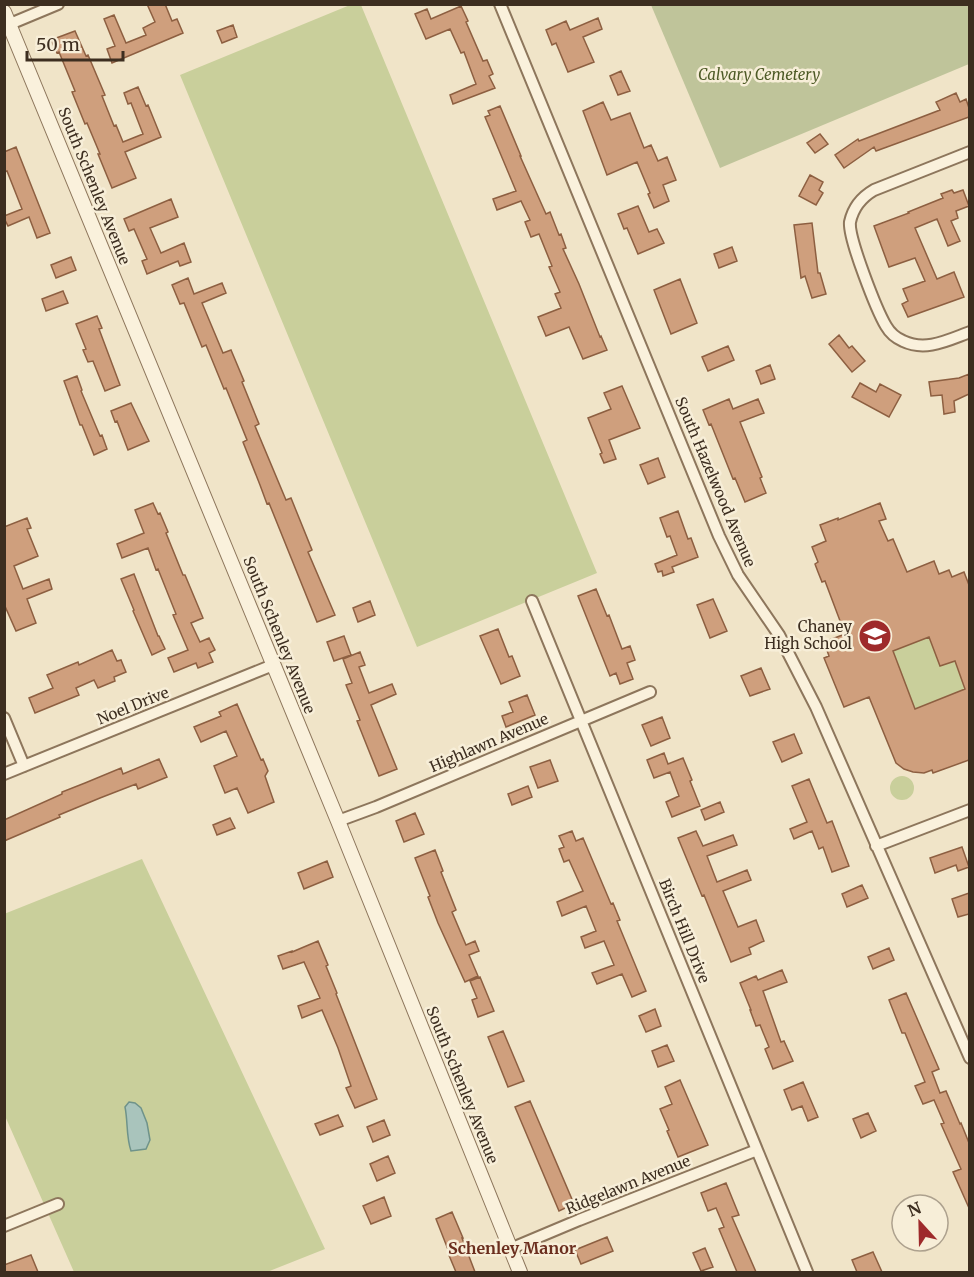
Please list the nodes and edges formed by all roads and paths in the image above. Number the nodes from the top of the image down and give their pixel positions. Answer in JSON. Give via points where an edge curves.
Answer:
{"nodes":[{"id":1,"x":58,"y":4,"type":"edge"},
{"id":2,"x":500,"y":4,"type":"edge"},
{"id":3,"x":7,"y":18,"type":"edge"},
{"id":4,"x":969,"y":152,"type":"edge"},
{"id":5,"x":969,"y":332,"type":"edge"},
{"id":6,"x":532,"y":601,"type":"dead end"},
{"id":7,"x":273,"y":665,"type":"junction"},
{"id":8,"x":650,"y":692,"type":"dead end"},
{"id":9,"x":4,"y":718,"type":"edge"},
{"id":10,"x":582,"y":721,"type":"junction"},
{"id":11,"x":24,"y":766,"type":"junction"},
{"id":12,"x":4,"y":774,"type":"edge"},
{"id":13,"x":969,"y":810,"type":"edge"},
{"id":14,"x":338,"y":821,"type":"junction"},
{"id":15,"x":876,"y":846,"type":"junction"},
{"id":16,"x":969,"y":1058,"type":"edge"},
{"id":17,"x":757,"y":1150,"type":"junction"},
{"id":18,"x":58,"y":1204,"type":"dead end"},
{"id":19,"x":4,"y":1226,"type":"edge"},
{"id":20,"x":510,"y":1249,"type":"junction"},
{"id":21,"x":520,"y":1272,"type":"edge"},
{"id":22,"x":807,"y":1272,"type":"edge"}],
"edges":[{"from":1,"to":3,"type":"street"},
{"from":2,"to":15,"type":"street","name":"South Hazelwood Avenue","via":[[719,536],[738,575],[800,673]]},
{"from":3,"to":7,"type":"street","name":"South Schenley Avenue"},
{"from":4,"to":5,"type":"street","via":[[874,190],[854,209],[850,223],[852,242],[883,319],[895,337],[926,346]]},
{"from":6,"to":10,"type":"street","name":"Birch Hill Drive"},
{"from":7,"to":11,"type":"street","name":"Noel Drive"},
{"from":7,"to":14,"type":"street","name":"South Schenley Avenue"},
{"from":8,"to":10,"type":"street","name":"Highlawn Avenue"},
{"from":9,"to":11,"type":"street"},
{"from":10,"to":14,"type":"street","name":"Highlawn Avenue"},
{"from":10,"to":17,"type":"street","name":"Birch Hill Drive"},
{"from":11,"to":12,"type":"street","name":"Noel Drive"},
{"from":13,"to":15,"type":"street"},
{"from":14,"to":20,"type":"street","name":"South Schenley Avenue"},
{"from":15,"to":16,"type":"street","name":"South Hazelwood Avenue"},
{"from":17,"to":20,"type":"street","name":"Ridgelawn Avenue"},
{"from":17,"to":22,"type":"street","name":"Birch Hill Drive"},
{"from":18,"to":19,"type":"street"},
{"from":20,"to":21,"type":"street","name":"South Schenley Avenue"}]}
